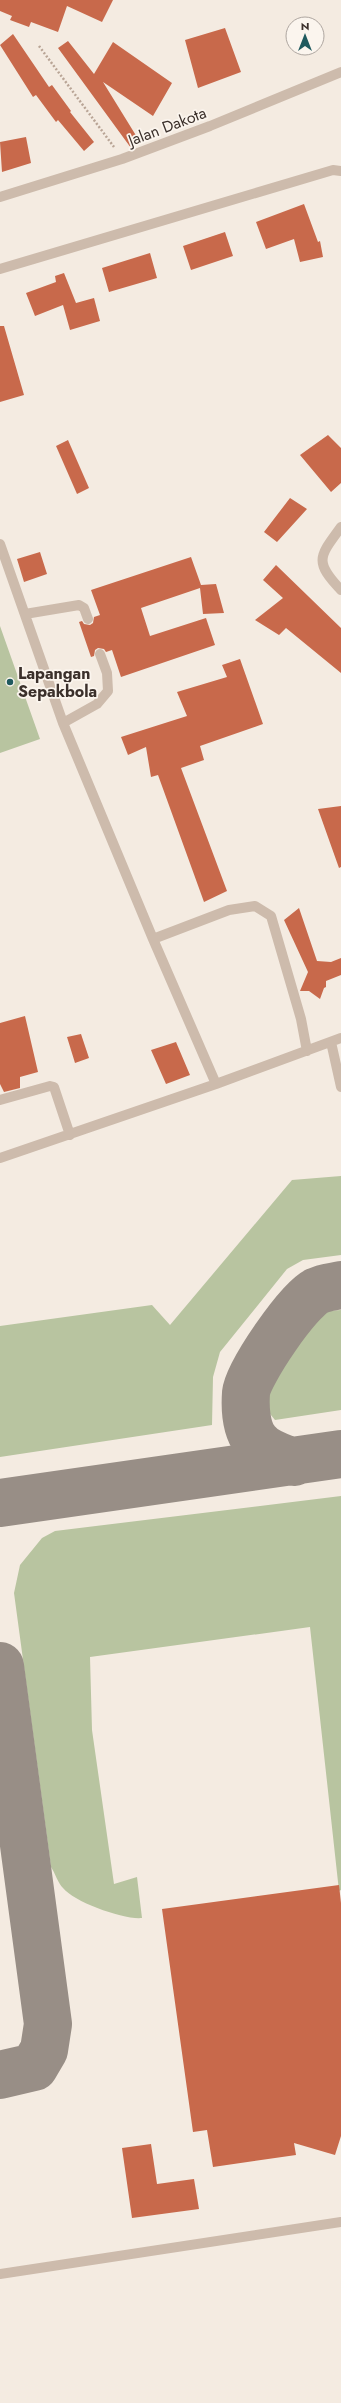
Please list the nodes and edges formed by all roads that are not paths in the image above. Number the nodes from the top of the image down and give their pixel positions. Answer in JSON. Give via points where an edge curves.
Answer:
{"nodes":[{"id":1,"x":341,"y":72,"type":"edge"},
{"id":2,"x":341,"y":171,"type":"edge"},
{"id":3,"x":0,"y":196,"type":"edge"},
{"id":4,"x":0,"y":270,"type":"edge"},
{"id":5,"x":341,"y":526,"type":"edge"},
{"id":6,"x":1,"y":548,"type":"edge"},
{"id":7,"x":341,"y":590,"type":"edge"},
{"id":8,"x":25,"y":614,"type":"junction"},
{"id":9,"x":88,"y":619,"type":"dead end"},
{"id":10,"x":100,"y":654,"type":"dead end"},
{"id":11,"x":63,"y":723,"type":"junction"},
{"id":12,"x":152,"y":939,"type":"junction"},
{"id":13,"x":341,"y":1038,"type":"edge"},
{"id":14,"x":331,"y":1042,"type":"junction"},
{"id":15,"x":307,"y":1051,"type":"junction"},
{"id":16,"x":216,"y":1084,"type":"junction"},
{"id":17,"x":341,"y":1087,"type":"edge"},
{"id":18,"x":0,"y":1100,"type":"edge"},
{"id":19,"x":70,"y":1135,"type":"junction"},
{"id":20,"x":0,"y":1158,"type":"edge"},
{"id":21,"x":341,"y":2222,"type":"edge"},
{"id":22,"x":0,"y":2274,"type":"edge"}],
"edges":[{"from":1,"to":3,"type":"street","name":"Jalan Dakota","via":[[122,159]]},
{"from":2,"to":4,"type":"street","via":[[333,170]]},
{"from":5,"to":7,"type":"street","via":[[322,553],[322,565],[329,578]]},
{"from":6,"to":8,"type":"street"},
{"from":8,"to":9,"type":"street","via":[[79,605],[84,608]]},
{"from":8,"to":11,"type":"street"},
{"from":10,"to":11,"type":"street","via":[[107,673],[108,691],[98,704]]},
{"from":11,"to":12,"type":"street"},
{"from":12,"to":15,"type":"street","via":[[229,910],[255,906],[271,916],[301,1019]]},
{"from":12,"to":16,"type":"street"},
{"from":13,"to":14,"type":"street"},
{"from":14,"to":15,"type":"street"},
{"from":14,"to":17,"type":"street"},
{"from":15,"to":16,"type":"street"},
{"from":16,"to":19,"type":"street"},
{"from":18,"to":19,"type":"street","via":[[52,1086]]},
{"from":19,"to":20,"type":"street"},
{"from":21,"to":22,"type":"street"}]}
